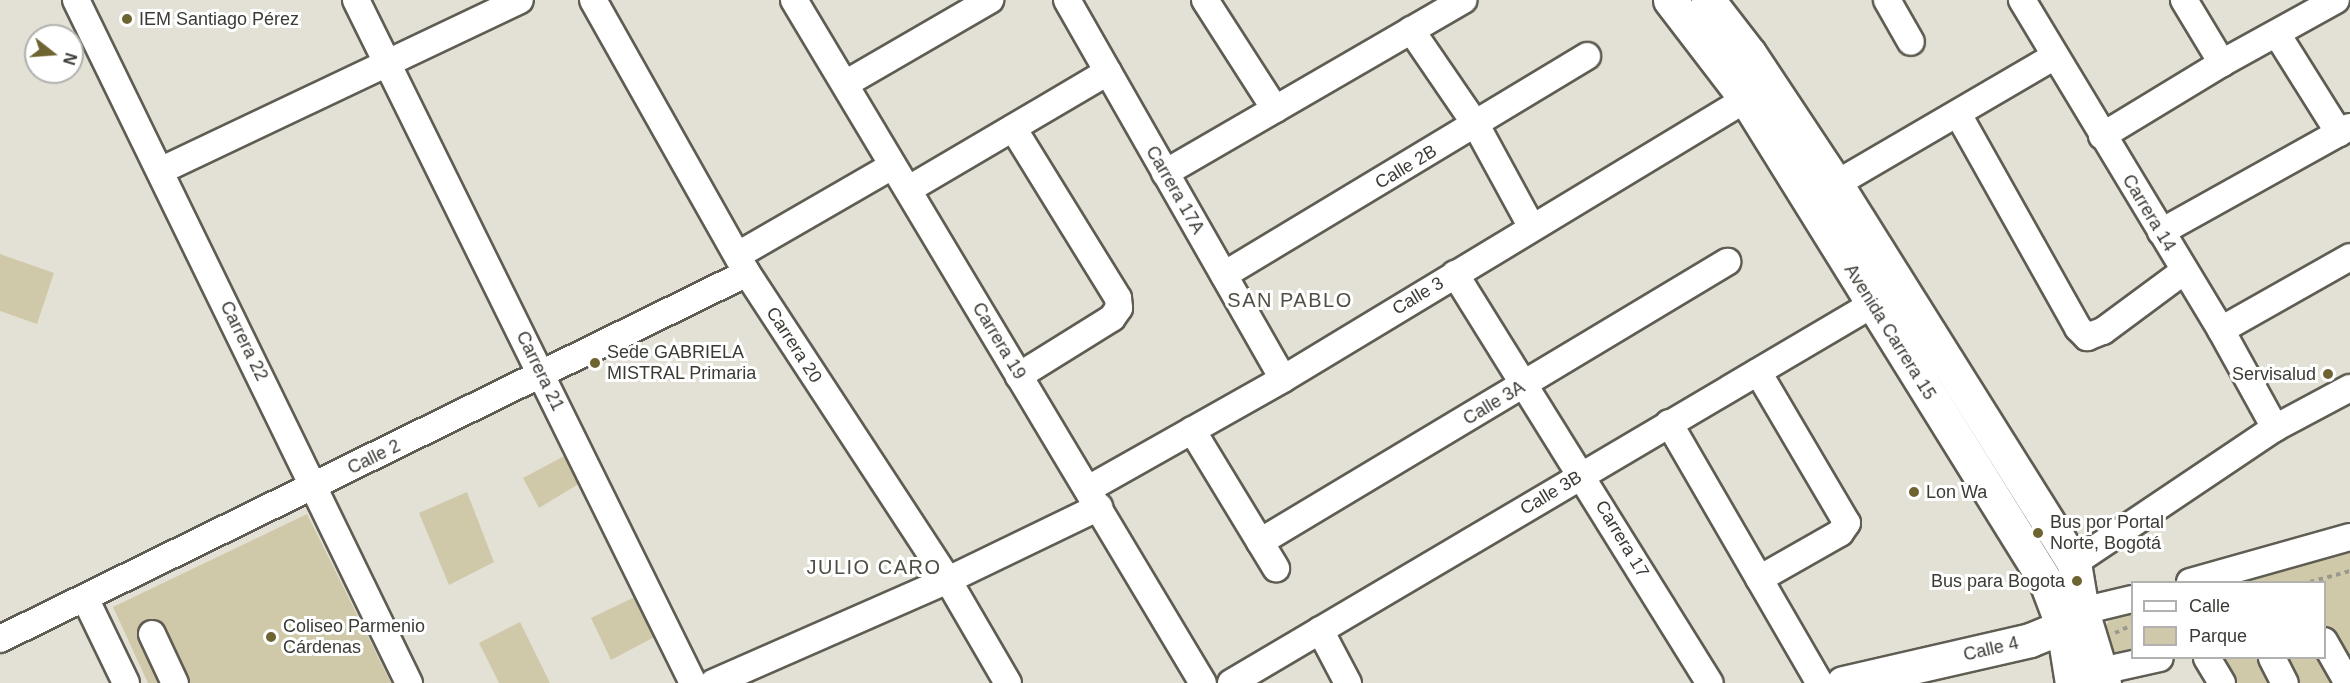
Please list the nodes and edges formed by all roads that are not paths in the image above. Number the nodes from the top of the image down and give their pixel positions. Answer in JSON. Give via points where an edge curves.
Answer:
{"nodes":[{"id":1,"x":76,"y":0,"type":"edge"},
{"id":2,"x":356,"y":0,"type":"edge"},
{"id":3,"x":519,"y":0,"type":"edge"},
{"id":4,"x":593,"y":0,"type":"edge"},
{"id":5,"x":794,"y":0,"type":"edge"},
{"id":6,"x":990,"y":0,"type":"edge"},
{"id":7,"x":1066,"y":0,"type":"edge"},
{"id":8,"x":1205,"y":0,"type":"edge"},
{"id":9,"x":1463,"y":0,"type":"edge"},
{"id":10,"x":1670,"y":0,"type":"edge"},
{"id":11,"x":1708,"y":0,"type":"edge"},
{"id":12,"x":1887,"y":0,"type":"edge"},
{"id":13,"x":2022,"y":0,"type":"edge"},
{"id":14,"x":2184,"y":0,"type":"edge"},
{"id":15,"x":2336,"y":0,"type":"edge"},
{"id":16,"x":951,"y":9,"type":"edge"},
{"id":17,"x":1411,"y":30,"type":"junction"},
{"id":18,"x":2277,"y":34,"type":"junction"},
{"id":19,"x":1911,"y":42,"type":"dead end"},
{"id":20,"x":1587,"y":56,"type":"dead end"},
{"id":21,"x":2055,"y":56,"type":"junction"},
{"id":22,"x":386,"y":60,"type":"junction"},
{"id":23,"x":2222,"y":63,"type":"junction"},
{"id":24,"x":1108,"y":72,"type":"junction"},
{"id":25,"x":845,"y":84,"type":"junction"},
{"id":26,"x":1746,"y":99,"type":"junction"},
{"id":27,"x":1275,"y":109,"type":"junction"},
{"id":28,"x":1958,"y":114,"type":"junction"},
{"id":29,"x":1476,"y":125,"type":"junction"},
{"id":30,"x":1013,"y":128,"type":"junction"},
{"id":31,"x":2344,"y":130,"type":"edge"},
{"id":32,"x":2102,"y":136,"type":"junction"},
{"id":33,"x":892,"y":166,"type":"junction"},
{"id":34,"x":162,"y":170,"type":"junction"},
{"id":35,"x":1166,"y":173,"type":"junction"},
{"id":36,"x":1836,"y":184,"type":"junction"},
{"id":37,"x":909,"y":189,"type":"junction"},
{"id":38,"x":1531,"y":226,"type":"junction"},
{"id":39,"x":2161,"y":232,"type":"junction"},
{"id":40,"x":2350,"y":257,"type":"edge"},
{"id":41,"x":1727,"y":262,"type":"dead end"},
{"id":42,"x":742,"y":264,"type":"junction"},
{"id":43,"x":2184,"y":271,"type":"junction"},
{"id":44,"x":1455,"y":274,"type":"junction"},
{"id":45,"x":1224,"y":275,"type":"junction"},
{"id":46,"x":1873,"y":304,"type":"junction"},
{"id":47,"x":2221,"y":330,"type":"junction"},
{"id":48,"x":1758,"y":372,"type":"junction"},
{"id":49,"x":542,"y":376,"type":"junction"},
{"id":50,"x":1019,"y":376,"type":"junction"},
{"id":51,"x":1283,"y":379,"type":"junction"},
{"id":52,"x":1525,"y":385,"type":"junction"},
{"id":53,"x":2350,"y":388,"type":"edge"},
{"id":54,"x":1669,"y":423,"type":"junction"},
{"id":55,"x":2275,"y":428,"type":"junction"},
{"id":56,"x":1192,"y":430,"type":"junction"},
{"id":57,"x":1582,"y":474,"type":"junction"},
{"id":58,"x":313,"y":486,"type":"junction"},
{"id":59,"x":1093,"y":498,"type":"junction"},
{"id":60,"x":2350,"y":537,"type":"edge"},
{"id":61,"x":1260,"y":542,"type":"junction"},
{"id":62,"x":2074,"y":563,"type":"junction"},
{"id":63,"x":1276,"y":568,"type":"dead end"},
{"id":64,"x":1759,"y":579,"type":"junction"},
{"id":65,"x":948,"y":580,"type":"junction"},
{"id":66,"x":2194,"y":581,"type":"edge"},
{"id":67,"x":86,"y":598,"type":"junction"},
{"id":68,"x":2131,"y":600,"type":"edge"},
{"id":69,"x":2073,"y":619,"type":"junction"},
{"id":70,"x":1320,"y":630,"type":"junction"},
{"id":71,"x":152,"y":634,"type":"dead end"},
{"id":72,"x":0,"y":639,"type":"edge"},
{"id":73,"x":2326,"y":643,"type":"edge"},
{"id":74,"x":2153,"y":659,"type":"edge"},
{"id":75,"x":2208,"y":659,"type":"edge"},
{"id":76,"x":2273,"y":659,"type":"edge"},
{"id":77,"x":2080,"y":680,"type":"edge"},
{"id":78,"x":126,"y":683,"type":"edge"},
{"id":79,"x":175,"y":683,"type":"edge"},
{"id":80,"x":409,"y":683,"type":"edge"},
{"id":81,"x":693,"y":683,"type":"edge"},
{"id":82,"x":713,"y":683,"type":"edge"},
{"id":83,"x":1008,"y":683,"type":"edge"},
{"id":84,"x":1203,"y":683,"type":"edge"},
{"id":85,"x":1231,"y":683,"type":"edge"},
{"id":86,"x":1348,"y":683,"type":"edge"},
{"id":87,"x":1710,"y":683,"type":"edge"},
{"id":88,"x":1820,"y":683,"type":"edge"},
{"id":89,"x":1844,"y":683,"type":"edge"},
{"id":90,"x":2222,"y":683,"type":"edge"},
{"id":91,"x":2285,"y":683,"type":"edge"},
{"id":92,"x":2348,"y":683,"type":"edge"}],
"edges":[{"from":1,"to":34,"type":"street","name":"Carrera 22"},
{"from":2,"to":22,"type":"street","name":"Carrera 21"},
{"from":3,"to":22,"type":"street"},
{"from":4,"to":42,"type":"street","name":"Carrera 20"},
{"from":5,"to":25,"type":"street","name":"Carrera 19"},
{"from":6,"to":16,"type":"street"},
{"from":7,"to":24,"type":"street","name":"Carrera 17A"},
{"from":8,"to":27,"type":"street"},
{"from":9,"to":17,"type":"street"},
{"from":10,"to":26,"type":"main road","name":"Avenida Carrera 15"},
{"from":11,"to":36,"type":"main road","name":"Avenida Carrera 15","via":[[1749,53]]},
{"from":12,"to":19,"type":"street"},
{"from":13,"to":21,"type":"street","name":"Carrera 14"},
{"from":14,"to":23,"type":"street"},
{"from":15,"to":18,"type":"street"},
{"from":16,"to":25,"type":"street"},
{"from":17,"to":27,"type":"street"},
{"from":17,"to":29,"type":"street"},
{"from":18,"to":23,"type":"street"},
{"from":18,"to":31,"type":"street"},
{"from":20,"to":29,"type":"street","name":"Calle 2B"},
{"from":21,"to":28,"type":"street"},
{"from":21,"to":32,"type":"street","name":"Carrera 14"},
{"from":22,"to":34,"type":"street"},
{"from":22,"to":49,"type":"street","name":"Carrera 21"},
{"from":23,"to":32,"type":"street"},
{"from":24,"to":30,"type":"street"},
{"from":24,"to":35,"type":"street","name":"Carrera 17A"},
{"from":25,"to":33,"type":"street","name":"Carrera 19"},
{"from":26,"to":38,"type":"street","name":"Calle 3"},
{"from":26,"to":46,"type":"main road","name":"Avenida Carrera 15"},
{"from":27,"to":35,"type":"street"},
{"from":28,"to":36,"type":"street"},
{"from":28,"to":43,"type":"street","via":[[2078,328],[2087,337],[2103,331]]},
{"from":29,"to":38,"type":"street"},
{"from":29,"to":45,"type":"street","name":"Calle 2B"},
{"from":30,"to":37,"type":"street"},
{"from":30,"to":50,"type":"street","via":[[1118,298],[1119,308],[1112,318]]},
{"from":31,"to":39,"type":"street"},
{"from":32,"to":39,"type":"street","name":"Carrera 14"},
{"from":33,"to":37,"type":"street","name":"Carrera 19"},
{"from":33,"to":42,"type":"street","name":"Calle 2"},
{"from":34,"to":58,"type":"street","name":"Carrera 22"},
{"from":35,"to":45,"type":"street","name":"Carrera 17A"},
{"from":36,"to":62,"type":"main road","name":"Avenida Carrera 15"},
{"from":37,"to":50,"type":"street","name":"Carrera 19"},
{"from":38,"to":44,"type":"street","name":"Calle 3"},
{"from":39,"to":43,"type":"street","name":"Carrera 14"},
{"from":40,"to":47,"type":"street"},
{"from":41,"to":52,"type":"street","name":"Calle 3A"},
{"from":42,"to":49,"type":"street","name":"Calle 2"},
{"from":42,"to":65,"type":"street","name":"Carrera 20"},
{"from":43,"to":47,"type":"street","name":"Carrera 14"},
{"from":44,"to":51,"type":"street","name":"Calle 3"},
{"from":44,"to":52,"type":"street","name":"Carrera 17"},
{"from":45,"to":51,"type":"street","name":"Carrera 17A"},
{"from":46,"to":48,"type":"street","name":"Calle 3B"},
{"from":46,"to":69,"type":"main road","name":"Avenida Carrera 15"},
{"from":47,"to":55,"type":"street","name":"Carrera 14"},
{"from":48,"to":54,"type":"street","name":"Calle 3B"},
{"from":48,"to":64,"type":"street","via":[[1847,523],[1840,533]]},
{"from":49,"to":58,"type":"street","name":"Calle 2"},
{"from":49,"to":81,"type":"street","name":"Carrera 21"},
{"from":50,"to":59,"type":"street","name":"Carrera 19"},
{"from":51,"to":56,"type":"street","name":"Calle 3"},
{"from":52,"to":57,"type":"street","name":"Carrera 17"},
{"from":52,"to":61,"type":"street","name":"Calle 3A"},
{"from":53,"to":55,"type":"street"},
{"from":54,"to":57,"type":"street","name":"Calle 3B"},
{"from":54,"to":64,"type":"street"},
{"from":55,"to":62,"type":"street"},
{"from":56,"to":59,"type":"street","name":"Calle 3"},
{"from":56,"to":61,"type":"street"},
{"from":57,"to":70,"type":"street","name":"Calle 3B"},
{"from":57,"to":87,"type":"street","name":"Carrera 17"},
{"from":58,"to":67,"type":"street","name":"Calle 2"},
{"from":58,"to":80,"type":"street","name":"Carrera 22"},
{"from":59,"to":65,"type":"street","name":"Calle 3"},
{"from":59,"to":84,"type":"street","name":"Carrera 19"},
{"from":60,"to":66,"type":"street"},
{"from":61,"to":63,"type":"street"},
{"from":62,"to":69,"type":"main road","name":"Avenida Carrera 15"},
{"from":64,"to":88,"type":"street"},
{"from":65,"to":82,"type":"street","name":"Calle 3"},
{"from":65,"to":83,"type":"street","name":"Carrera 20"},
{"from":67,"to":72,"type":"street","name":"Calle 2"},
{"from":67,"to":78,"type":"street"},
{"from":68,"to":69,"type":"street","name":"Calle 4"},
{"from":69,"to":77,"type":"main road","name":"Avenida Carrera 15"},
{"from":69,"to":89,"type":"main road","name":"Calle 4","via":[[2030,640]]},
{"from":70,"to":85,"type":"street","name":"Calle 3B"},
{"from":70,"to":86,"type":"street"},
{"from":71,"to":79,"type":"street"},
{"from":73,"to":92,"type":"street"},
{"from":74,"to":77,"type":"street"},
{"from":75,"to":90,"type":"street"},
{"from":76,"to":91,"type":"street"}]}
